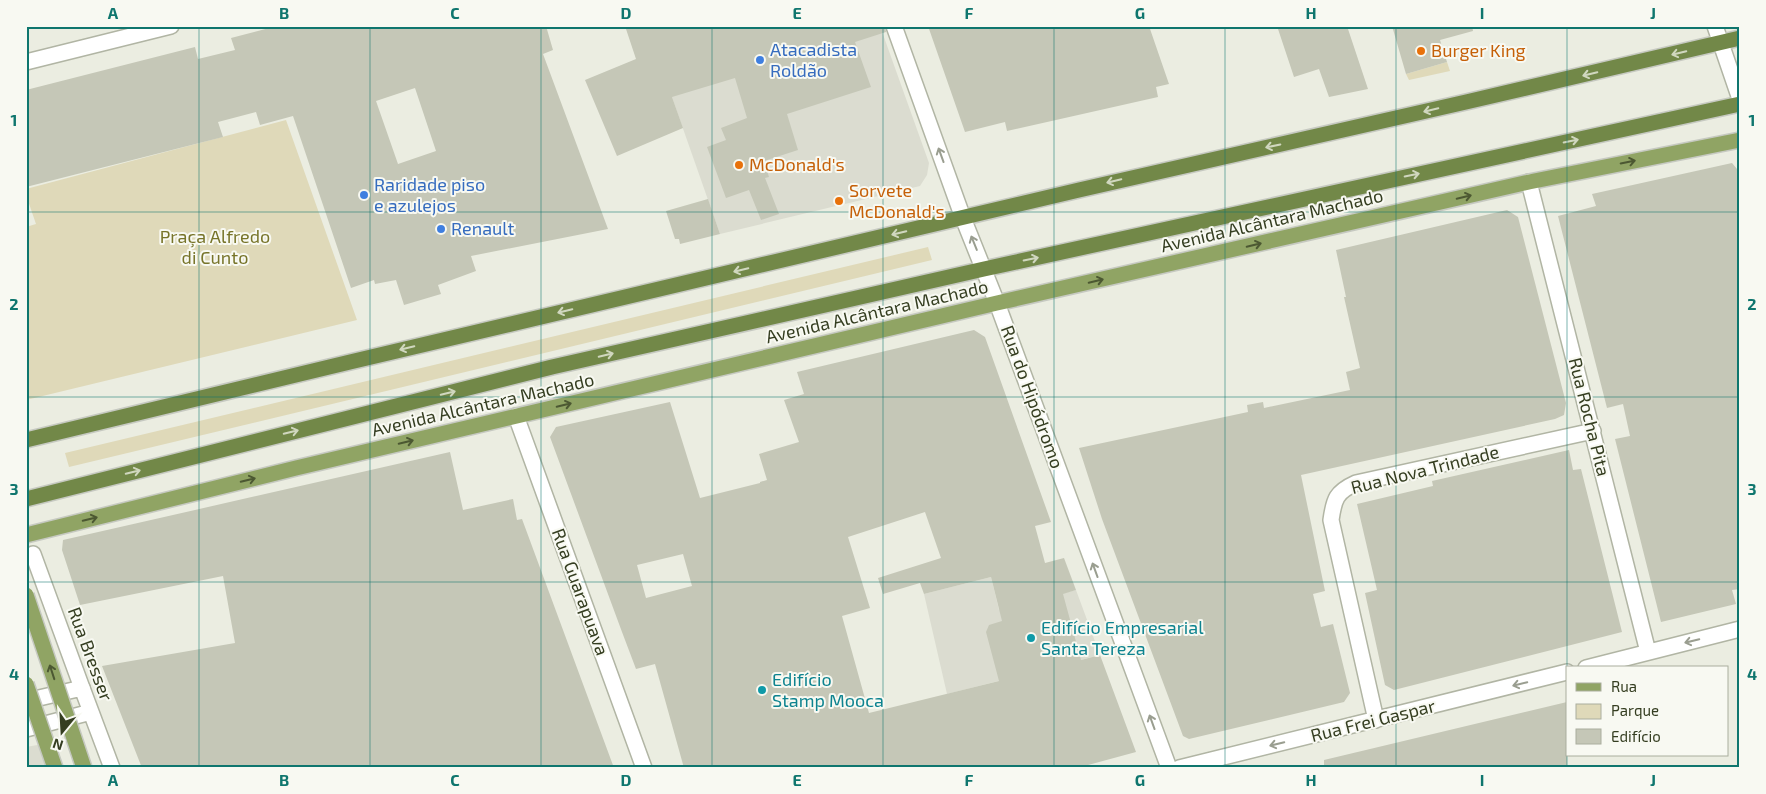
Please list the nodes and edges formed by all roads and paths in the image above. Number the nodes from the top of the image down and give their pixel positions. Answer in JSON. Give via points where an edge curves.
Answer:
{"nodes":[{"id":1,"x":171,"y":26,"type":"edge"},
{"id":2,"x":894,"y":26,"type":"edge"},
{"id":3,"x":1715,"y":26,"type":"edge"},
{"id":4,"x":122,"y":32,"type":"edge"},
{"id":5,"x":1740,"y":38,"type":"edge"},
{"id":6,"x":1721,"y":42,"type":"junction"},
{"id":7,"x":26,"y":62,"type":"edge"},
{"id":8,"x":1740,"y":99,"type":"edge"},
{"id":9,"x":1740,"y":104,"type":"edge"},
{"id":10,"x":1740,"y":140,"type":"edge"},
{"id":11,"x":1529,"y":182,"type":"junction"},
{"id":12,"x":963,"y":218,"type":"junction"},
{"id":13,"x":984,"y":269,"type":"junction"},
{"id":14,"x":997,"y":303,"type":"junction"},
{"id":15,"x":516,"y":416,"type":"junction"},
{"id":16,"x":1593,"y":431,"type":"junction"},
{"id":17,"x":26,"y":433,"type":"edge"},
{"id":18,"x":56,"y":434,"type":"junction"},
{"id":19,"x":26,"y":440,"type":"edge"},
{"id":20,"x":26,"y":499,"type":"edge"},
{"id":21,"x":26,"y":535,"type":"edge"},
{"id":22,"x":33,"y":554,"type":"dead end"},
{"id":23,"x":26,"y":595,"type":"edge"},
{"id":24,"x":1740,"y":629,"type":"edge"},
{"id":25,"x":1648,"y":652,"type":"junction"},
{"id":26,"x":1594,"y":666,"type":"edge"},
{"id":27,"x":1566,"y":672,"type":"edge"},
{"id":28,"x":26,"y":684,"type":"edge"},
{"id":29,"x":82,"y":688,"type":"junction"},
{"id":30,"x":26,"y":701,"type":"edge"},
{"id":31,"x":91,"y":712,"type":"junction"},
{"id":32,"x":1376,"y":720,"type":"junction"},
{"id":33,"x":26,"y":729,"type":"edge"},
{"id":34,"x":54,"y":768,"type":"edge"},
{"id":35,"x":84,"y":768,"type":"edge"},
{"id":36,"x":112,"y":768,"type":"edge"},
{"id":37,"x":644,"y":768,"type":"edge"},
{"id":38,"x":1169,"y":768,"type":"edge"},
{"id":39,"x":1179,"y":768,"type":"edge"}],
"edges":[{"from":1,"to":4,"type":"street"},
{"from":12,"to":2,"type":"street","name":"Rua do Hipódromo","one_way":true},
{"from":3,"to":6,"type":"street"},
{"from":4,"to":7,"type":"street"},
{"from":5,"to":6,"type":"highway"},
{"from":6,"to":8,"type":"street"},
{"from":6,"to":12,"type":"highway","one_way":true},
{"from":13,"to":9,"type":"highway","name":"Avenida Alcântara Machado","one_way":true},
{"from":11,"to":10,"type":"main road","name":"Avenida Alcântara Machado","one_way":true},
{"from":14,"to":11,"type":"main road","name":"Avenida Alcântara Machado","one_way":true},
{"from":11,"to":16,"type":"street","name":"Rua Rocha Pita"},
{"from":13,"to":12,"type":"street","name":"Rua do Hipódromo","one_way":true},
{"from":12,"to":18,"type":"highway","one_way":true,"via":[[343,363]]},
{"from":13,"to":14,"type":"street","name":"Rua do Hipódromo"},
{"from":20,"to":13,"type":"highway","name":"Avenida Alcântara Machado","one_way":true,"via":[[552,367]]},
{"from":15,"to":14,"type":"main road","name":"Avenida Alcântara Machado","one_way":true},
{"from":38,"to":14,"type":"street","name":"Rua do Hipódromo","one_way":true},
{"from":21,"to":15,"type":"main road","name":"Avenida Alcântara Machado","one_way":true},
{"from":15,"to":37,"type":"street","name":"Rua Guarapuava"},
{"from":16,"to":25,"type":"street","name":"Rua Rocha Pita"},
{"from":16,"to":32,"type":"street","name":"Rua Nova Trindade","via":[[1356,483],[1336,497],[1331,520]]},
{"from":17,"to":18,"type":"main road"},
{"from":18,"to":19,"type":"highway"},
{"from":22,"to":29,"type":"street","name":"Rua Bresser"},
{"from":35,"to":23,"type":"main road","one_way":true,"bridge":true},
{"from":24,"to":25,"type":"street","one_way":true},
{"from":25,"to":26,"type":"street"},
{"from":27,"to":32,"type":"street","name":"Rua Frei Gaspar","one_way":true},
{"from":28,"to":34,"type":"main road","bridge":true},
{"from":29,"to":30,"type":"street"},
{"from":29,"to":31,"type":"street","name":"Rua Bresser"},
{"from":31,"to":33,"type":"street"},
{"from":31,"to":36,"type":"street","name":"Rua Bresser"},
{"from":32,"to":39,"type":"street","name":"Rua Frei Gaspar","one_way":true}]}
